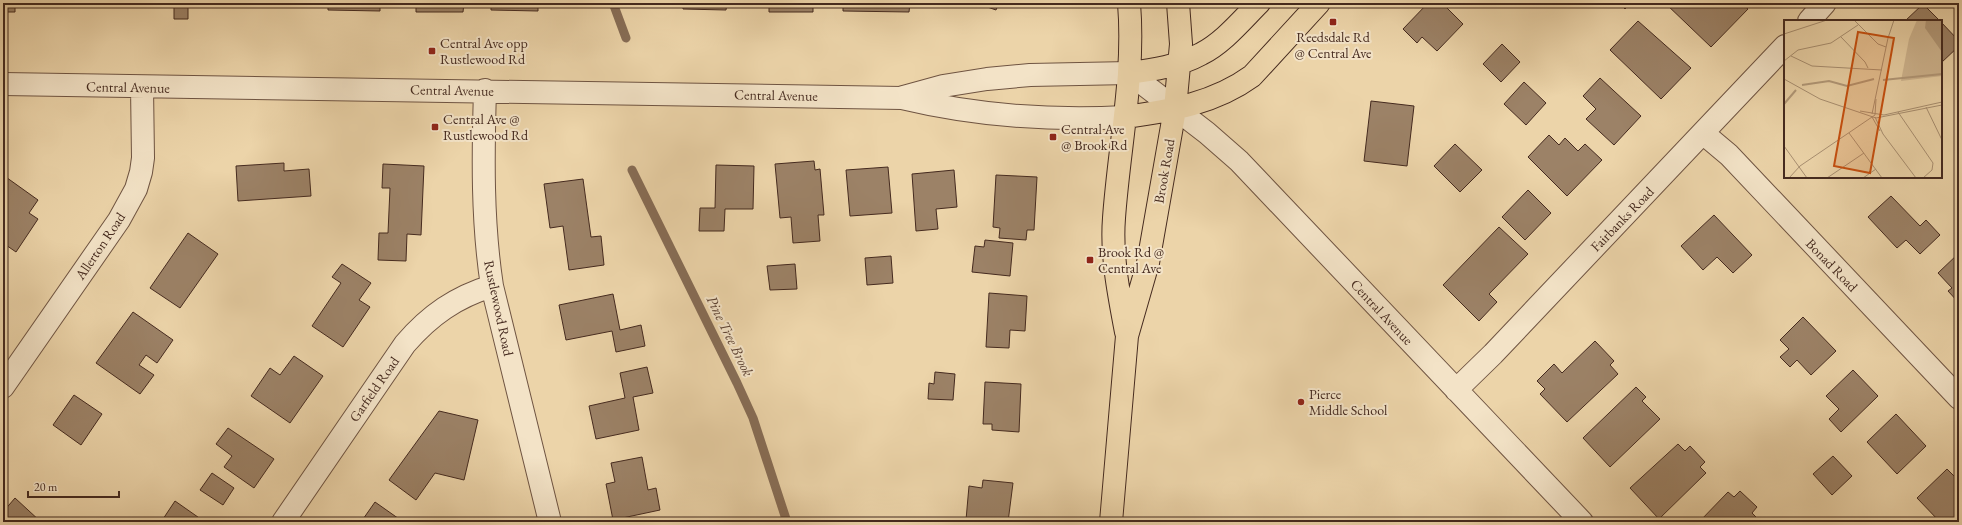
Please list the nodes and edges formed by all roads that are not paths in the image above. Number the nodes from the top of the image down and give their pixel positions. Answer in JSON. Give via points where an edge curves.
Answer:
{"nodes":[{"id":1,"x":1129,"y":3,"type":"edge"},
{"id":2,"x":1178,"y":3,"type":"edge"},
{"id":3,"x":1259,"y":3,"type":"edge"},
{"id":4,"x":1319,"y":3,"type":"edge"},
{"id":5,"x":1825,"y":3,"type":"edge"},
{"id":6,"x":1810,"y":20,"type":"edge"},
{"id":7,"x":1784,"y":47,"type":"edge"},
{"id":8,"x":1180,"y":63,"type":"junction"},
{"id":9,"x":1129,"y":73,"type":"junction"},
{"id":10,"x":3,"y":84,"type":"edge"},
{"id":11,"x":142,"y":87,"type":"junction"},
{"id":12,"x":485,"y":90,"type":"junction"},
{"id":13,"x":902,"y":98,"type":"junction"},
{"id":14,"x":1175,"y":109,"type":"junction"},
{"id":15,"x":1125,"y":117,"type":"junction"},
{"id":16,"x":1704,"y":134,"type":"junction"},
{"id":17,"x":492,"y":286,"type":"junction"},
{"id":18,"x":1127,"y":336,"type":"junction"},
{"id":19,"x":3,"y":387,"type":"edge"},
{"id":20,"x":1456,"y":390,"type":"junction"},
{"id":21,"x":1959,"y":398,"type":"edge"},
{"id":22,"x":283,"y":522,"type":"edge"},
{"id":23,"x":550,"y":522,"type":"edge"},
{"id":24,"x":1111,"y":522,"type":"edge"},
{"id":25,"x":1582,"y":522,"type":"edge"}],
"edges":[{"from":1,"to":9,"type":"main road","name":"Brook Road"},
{"from":2,"to":8,"type":"main road","name":"Brook Road"},
{"from":3,"to":8,"type":"main road","via":[[1216,44],[1202,54]]},
{"from":4,"to":14,"type":"main road","via":[[1252,76],[1225,92]]},
{"from":5,"to":6,"type":"street"},
{"from":7,"to":16,"type":"street","name":"Fairbanks Road"},
{"from":8,"to":9,"type":"main road"},
{"from":8,"to":14,"type":"main road","name":"Brook Road"},
{"from":9,"to":13,"type":"street","name":"Central Avenue","via":[[1030,75],[987,79],[943,86]]},
{"from":9,"to":14,"type":"street","name":"Central Avenue"},
{"from":9,"to":15,"type":"main road","name":"Brook Road"},
{"from":10,"to":11,"type":"street","name":"Central Avenue"},
{"from":11,"to":12,"type":"street","name":"Central Avenue"},
{"from":11,"to":19,"type":"street","name":"Allerton Road","via":[[142,158],[136,188],[119,220]]},
{"from":12,"to":13,"type":"street","name":"Central Avenue"},
{"from":12,"to":17,"type":"street","name":"Rustlewood Road","via":[[484,229]]},
{"from":13,"to":15,"type":"street","name":"Central Avenue","via":[[945,108],[1020,117]]},
{"from":14,"to":15,"type":"main road","name":"Central Avenue"},
{"from":14,"to":18,"type":"main road","name":"Brook Road","via":[[1148,264]]},
{"from":14,"to":20,"type":"street","name":"Central Avenue","via":[[1239,161]]},
{"from":15,"to":18,"type":"main road","name":"Brook Road","via":[[1114,219],[1115,258]]},
{"from":16,"to":20,"type":"street","name":"Fairbanks Road"},
{"from":16,"to":21,"type":"street","name":"Bonad Road","via":[[1729,155]]},
{"from":17,"to":22,"type":"street","name":"Garfield Road","via":[[458,298],[418,329],[405,344]]},
{"from":17,"to":23,"type":"street","name":"Rustlewood Road"},
{"from":18,"to":24,"type":"main road","name":"Brook Road"},
{"from":20,"to":25,"type":"street","name":"Central Avenue"}]}
